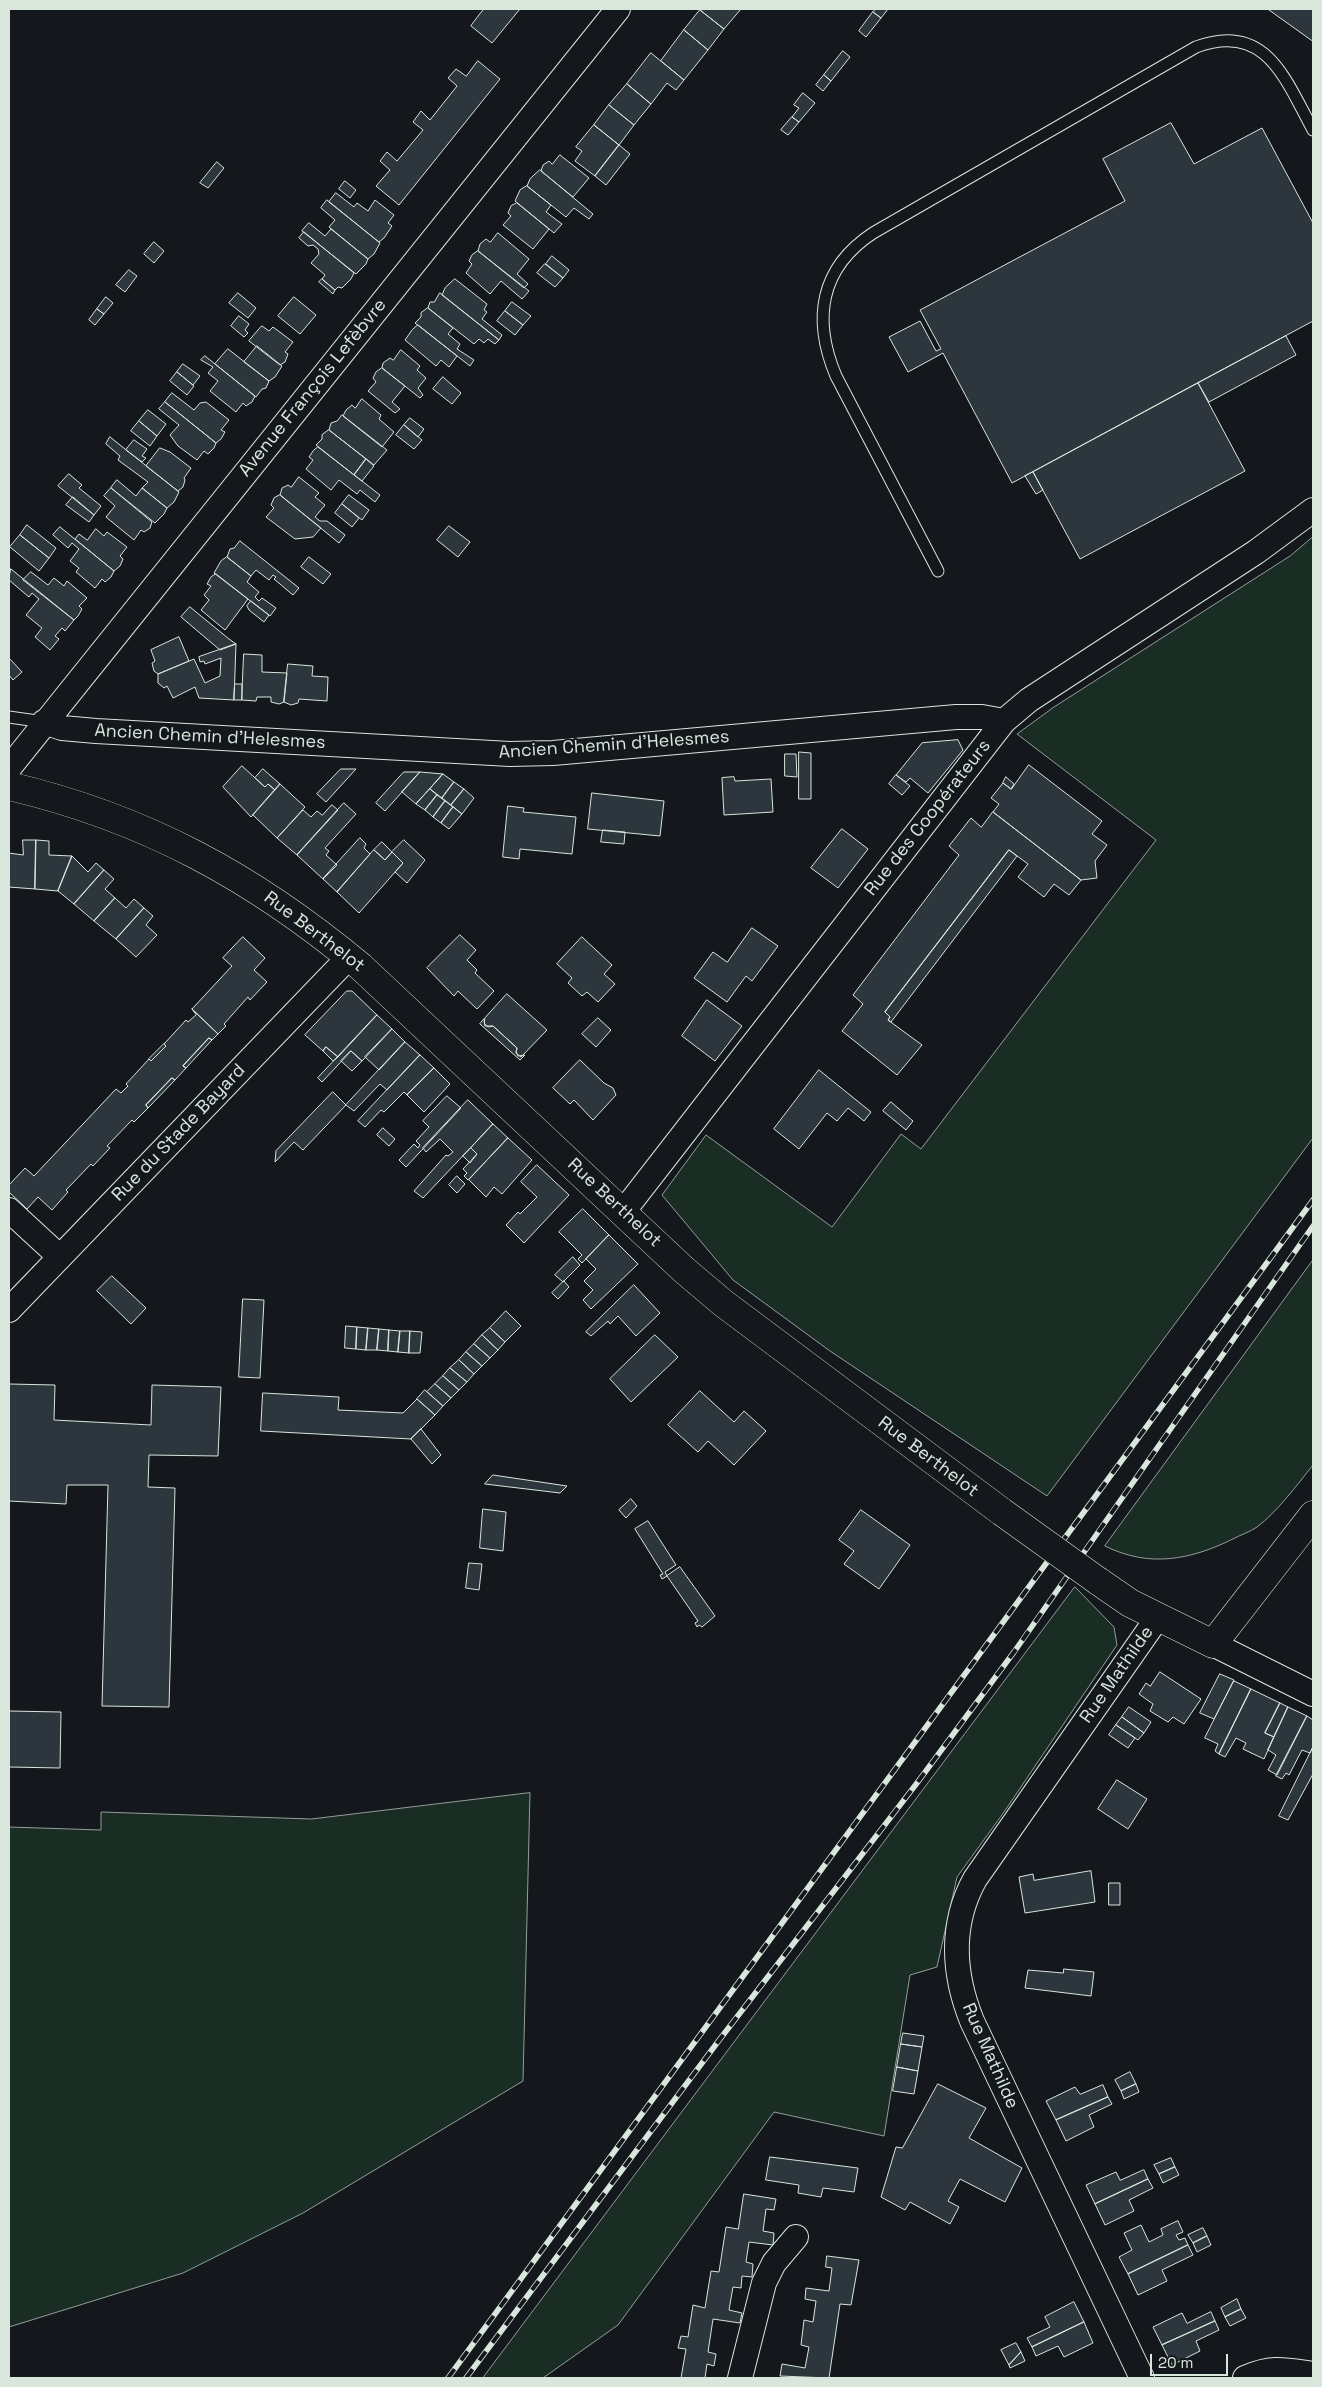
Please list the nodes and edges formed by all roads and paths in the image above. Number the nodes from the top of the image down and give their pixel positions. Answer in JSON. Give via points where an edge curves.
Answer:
{"nodes":[{"id":1,"x":618,"y":9,"type":"edge"},
{"id":2,"x":1313,"y":130,"type":"edge"},
{"id":3,"x":1313,"y":510,"type":"edge"},
{"id":4,"x":938,"y":571,"type":"dead end"},
{"id":5,"x":9,"y":716,"type":"edge"},
{"id":6,"x":1004,"y":721,"type":"junction"},
{"id":7,"x":44,"y":722,"type":"junction"},
{"id":8,"x":9,"y":768,"type":"edge"},
{"id":9,"x":9,"y":786,"type":"edge"},
{"id":10,"x":349,"y":956,"type":"junction"},
{"id":11,"x":9,"y":1210,"type":"edge"},
{"id":12,"x":623,"y":1212,"type":"junction"},
{"id":13,"x":60,"y":1257,"type":"junction"},
{"id":14,"x":9,"y":1310,"type":"edge"},
{"id":15,"x":1313,"y":1515,"type":"edge"},
{"id":16,"x":1158,"y":1617,"type":"junction"},
{"id":17,"x":1213,"y":1644,"type":"junction"},
{"id":18,"x":1313,"y":1694,"type":"edge"},
{"id":19,"x":796,"y":2237,"type":"dead end"},
{"id":20,"x":1313,"y":2374,"type":"edge"},
{"id":21,"x":740,"y":2378,"type":"edge"},
{"id":22,"x":1142,"y":2378,"type":"edge"},
{"id":23,"x":1245,"y":2378,"type":"edge"}],
"edges":[{"from":1,"to":7,"type":"street","name":"Avenue François Lefèbvre"},
{"from":2,"to":4,"type":"lane","via":[[1284,77],[1266,55],[1242,41],[1208,42],[874,233],[848,254],[835,272],[825,298],[822,323],[827,350],[836,376]]},
{"from":3,"to":6,"type":"street","name":"Rue des Coopérateurs","via":[[1256,552],[1029,700]]},
{"from":5,"to":7,"type":"lane"},
{"from":6,"to":7,"type":"street","name":"Ancien Chemin d'Helesmes","via":[[956,717],[553,753],[510,754],[96,731],[62,728]]},
{"from":6,"to":12,"type":"street","name":"Rue des Coopérateurs"},
{"from":7,"to":8,"type":"street","name":"Avenue François Lefèbvre"},
{"from":9,"to":10,"type":"street","name":"Rue Berthelot","via":[[80,806],[180,845],[269,897]]},
{"from":10,"to":12,"type":"street","name":"Rue Berthelot"},
{"from":10,"to":13,"type":"street","name":"Rue du Stade Bayard"},
{"from":11,"to":13,"type":"street"},
{"from":12,"to":16,"type":"street","name":"Rue Berthelot","bridge":true,"via":[[723,1303],[1098,1582]]},
{"from":13,"to":14,"type":"street","name":"Rue du Stade Bayard"},
{"from":15,"to":17,"type":"street"},
{"from":16,"to":17,"type":"street","name":"Rue Berthelot"},
{"from":16,"to":22,"type":"street","name":"Rue Mathilde","via":[[975,1879],[961,1910],[956,1944],[959,1979],[972,2022]]},
{"from":17,"to":18,"type":"street"},
{"from":19,"to":21,"type":"street","via":[[774,2262],[764,2283]]},
{"from":20,"to":23,"type":"street","via":[[1278,2368]]}]}
